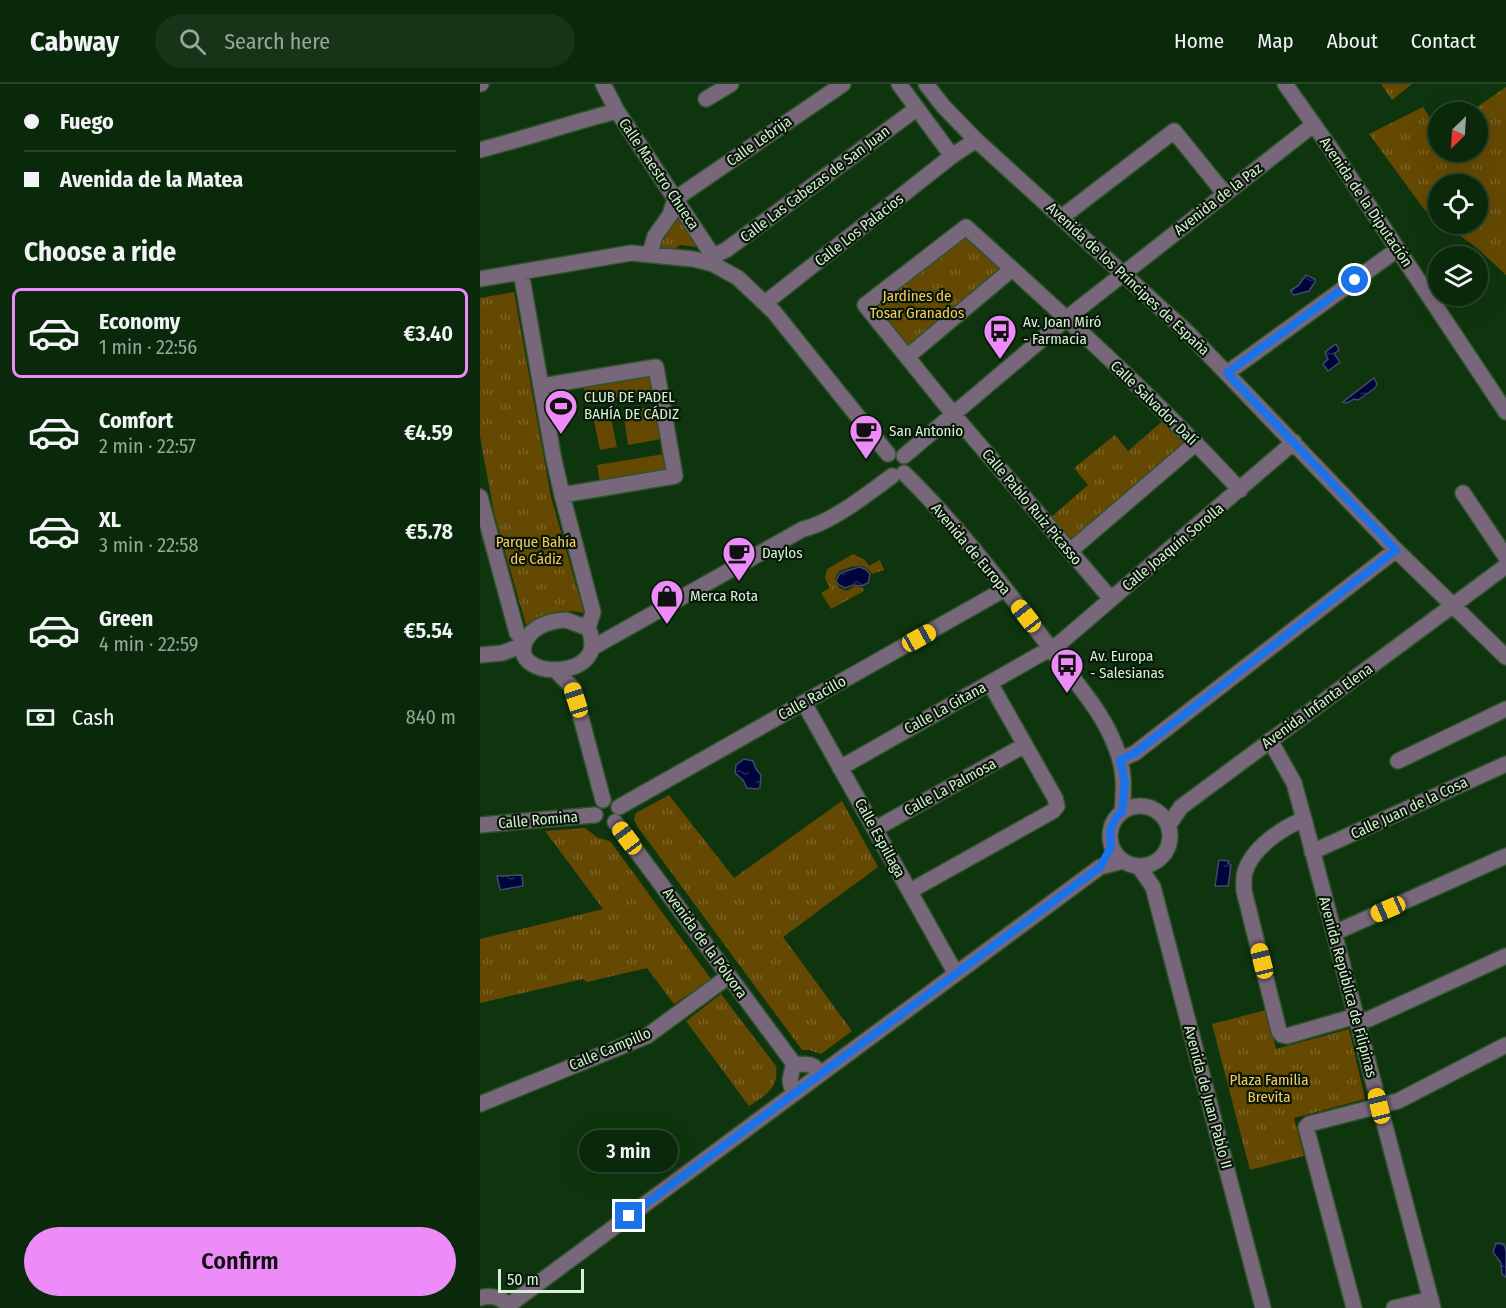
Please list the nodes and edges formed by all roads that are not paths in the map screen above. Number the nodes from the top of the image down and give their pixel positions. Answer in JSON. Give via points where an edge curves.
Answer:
{"nodes":[{"id":1,"x":603,"y":84,"type":"edge"},
{"id":2,"x":732,"y":84,"type":"edge"},
{"id":3,"x":843,"y":84,"type":"edge"},
{"id":4,"x":898,"y":84,"type":"edge"},
{"id":5,"x":926,"y":84,"type":"edge"},
{"id":6,"x":1285,"y":84,"type":"edge"},
{"id":7,"x":706,"y":99,"type":"dead end"},
{"id":8,"x":916,"y":109,"type":"junction"},
{"id":9,"x":617,"y":111,"type":"junction"},
{"id":10,"x":1313,"y":125,"type":"junction"},
{"id":11,"x":976,"y":140,"type":"junction"},
{"id":12,"x":480,"y":150,"type":"edge"},
{"id":13,"x":952,"y":156,"type":"junction"},
{"id":14,"x":1225,"y":194,"type":"junction"},
{"id":15,"x":675,"y":199,"type":"junction"},
{"id":16,"x":1062,"y":217,"type":"junction"},
{"id":17,"x":1398,"y":249,"type":"junction"},
{"id":18,"x":650,"y":253,"type":"junction"},
{"id":19,"x":713,"y":260,"type":"junction"},
{"id":20,"x":1012,"y":269,"type":"junction"},
{"id":21,"x":521,"y":272,"type":"junction"},
{"id":22,"x":1124,"y":273,"type":"junction"},
{"id":23,"x":480,"y":279,"type":"edge"},
{"id":24,"x":765,"y":303,"type":"junction"},
{"id":25,"x":865,"y":305,"type":"joint"},
{"id":26,"x":1067,"y":318,"type":"junction"},
{"id":27,"x":907,"y":357,"type":"junction"},
{"id":28,"x":1227,"y":373,"type":"junction"},
{"id":29,"x":542,"y":386,"type":"junction"},
{"id":30,"x":1506,"y":412,"type":"edge"},
{"id":31,"x":954,"y":415,"type":"junction"},
{"id":32,"x":1294,"y":442,"type":"junction"},
{"id":33,"x":1196,"y":443,"type":"junction"},
{"id":34,"x":888,"y":454,"type":"junction"},
{"id":35,"x":904,"y":456,"type":"junction"},
{"id":36,"x":894,"y":473,"type":"junction"},
{"id":37,"x":1240,"y":490,"type":"junction"},
{"id":38,"x":1463,"y":493,"type":"dead end"},
{"id":39,"x":562,"y":495,"type":"junction"},
{"id":40,"x":480,"y":497,"type":"edge"},
{"id":41,"x":484,"y":531,"type":"edge"},
{"id":42,"x":1396,"y":550,"type":"junction"},
{"id":43,"x":1070,"y":551,"type":"junction"},
{"id":44,"x":1506,"y":557,"type":"edge"},
{"id":45,"x":1506,"y":566,"type":"edge"},
{"id":46,"x":1005,"y":589,"type":"junction"},
{"id":47,"x":1111,"y":599,"type":"junction"},
{"id":48,"x":1452,"y":605,"type":"junction"},
{"id":49,"x":589,"y":630,"type":"junction"},
{"id":50,"x":622,"y":632,"type":"junction"},
{"id":51,"x":524,"y":648,"type":"junction"},
{"id":52,"x":592,"y":648,"type":"junction"},
{"id":53,"x":1051,"y":649,"type":"junction"},
{"id":54,"x":480,"y":655,"type":"edge"},
{"id":55,"x":1506,"y":657,"type":"edge"},
{"id":56,"x":578,"y":664,"type":"junction"},
{"id":57,"x":556,"y":671,"type":"junction"},
{"id":58,"x":990,"y":683,"type":"junction"},
{"id":59,"x":573,"y":688,"type":"junction"},
{"id":60,"x":804,"y":703,"type":"junction"},
{"id":61,"x":1506,"y":709,"type":"edge"},
{"id":62,"x":1270,"y":740,"type":"junction"},
{"id":63,"x":1025,"y":745,"type":"junction"},
{"id":64,"x":1120,"y":760,"type":"junction"},
{"id":65,"x":1398,"y":761,"type":"dead end"},
{"id":66,"x":1506,"y":764,"type":"edge"},
{"id":67,"x":840,"y":768,"type":"junction"},
{"id":68,"x":1125,"y":782,"type":"junction"},
{"id":69,"x":603,"y":800,"type":"junction"},
{"id":70,"x":1181,"y":807,"type":"junction"},
{"id":71,"x":1151,"y":809,"type":"junction"},
{"id":72,"x":1122,"y":812,"type":"junction"},
{"id":73,"x":617,"y":814,"type":"junction"},
{"id":74,"x":595,"y":815,"type":"junction"},
{"id":75,"x":1304,"y":819,"type":"junction"},
{"id":76,"x":480,"y":825,"type":"edge"},
{"id":77,"x":1168,"y":826,"type":"junction"},
{"id":78,"x":875,"y":830,"type":"junction"},
{"id":79,"x":1111,"y":847,"type":"junction"},
{"id":80,"x":1312,"y":852,"type":"junction"},
{"id":81,"x":1506,"y":856,"type":"edge"},
{"id":82,"x":1158,"y":860,"type":"junction"},
{"id":83,"x":1123,"y":861,"type":"junction"},
{"id":84,"x":1100,"y":867,"type":"junction"},
{"id":85,"x":1139,"y":867,"type":"junction"},
{"id":86,"x":1153,"y":887,"type":"junction"},
{"id":87,"x":910,"y":891,"type":"junction"},
{"id":88,"x":1334,"y":933,"type":"junction"},
{"id":89,"x":1506,"y":956,"type":"edge"},
{"id":90,"x":956,"y":974,"type":"junction"},
{"id":91,"x":729,"y":976,"type":"junction"},
{"id":92,"x":1357,"y":1019,"type":"junction"},
{"id":93,"x":1506,"y":1045,"type":"edge"},
{"id":94,"x":794,"y":1064,"type":"junction"},
{"id":95,"x":821,"y":1074,"type":"junction"},
{"id":96,"x":795,"y":1093,"type":"junction"},
{"id":97,"x":480,"y":1104,"type":"edge"},
{"id":98,"x":1379,"y":1106,"type":"junction"},
{"id":99,"x":480,"y":1298,"type":"edge"},
{"id":100,"x":1432,"y":1303,"type":"edge"},
{"id":101,"x":510,"y":1306,"type":"edge"},
{"id":102,"x":1263,"y":1308,"type":"edge"},
{"id":103,"x":1354,"y":1308,"type":"edge"},
{"id":104,"x":1394,"y":1308,"type":"edge"}],
"edges":[{"from":1,"to":9,"type":"street","name":"Calle Maestro Chueca"},
{"from":2,"to":7,"type":"street"},
{"from":3,"to":15,"type":"street","name":"Calle Lebrija"},
{"from":4,"to":8,"type":"street"},
{"from":5,"to":11,"type":"street","name":"Avenida de los Príncipes de España"},
{"from":6,"to":10,"type":"street","name":"Avenida de la Diputación"},
{"from":8,"to":13,"type":"street"},
{"from":8,"to":19,"type":"street","name":"Calle Las Cabezas de San Juan"},
{"from":9,"to":12,"type":"street"},
{"from":9,"to":15,"type":"street","name":"Calle Maestro Chueca"},
{"from":10,"to":14,"type":"street","name":"Avenida de la Paz"},
{"from":10,"to":17,"type":"street","name":"Avenida de la Diputación"},
{"from":11,"to":13,"type":"street","name":"Calle Los Palacios"},
{"from":11,"to":16,"type":"street","name":"Avenida de los Príncipes de España"},
{"from":13,"to":24,"type":"street","name":"Calle Los Palacios"},
{"from":14,"to":16,"type":"street","via":[[1174,131]]},
{"from":14,"to":22,"type":"street","name":"Avenida de la Paz"},
{"from":15,"to":18,"type":"street"},
{"from":15,"to":19,"type":"street","name":"Calle Maestro Chueca"},
{"from":16,"to":22,"type":"street","name":"Avenida de los Príncipes de España"},
{"from":17,"to":28,"type":"street"},
{"from":17,"to":30,"type":"street","name":"Avenida de la Diputación"},
{"from":18,"to":19,"type":"street"},
{"from":18,"to":21,"type":"street"},
{"from":19,"to":24,"type":"street"},
{"from":20,"to":25,"type":"street","name":"Calle Salvador Dalí","via":[[966,227]]},
{"from":20,"to":26,"type":"street","name":"Calle Salvador Dalí"},
{"from":20,"to":27,"type":"street"},
{"from":21,"to":23,"type":"street"},
{"from":21,"to":29,"type":"street"},
{"from":22,"to":26,"type":"street","name":"Avenida de la Paz"},
{"from":22,"to":28,"type":"street","name":"Avenida de los Príncipes de España"},
{"from":24,"to":34,"type":"street"},
{"from":25,"to":27,"type":"street","name":"Calle Pablo Ruiz Picasso"},
{"from":26,"to":31,"type":"street","name":"Avenida de la Paz"},
{"from":26,"to":33,"type":"street","name":"Calle Salvador Dalí"},
{"from":27,"to":31,"type":"street","name":"Calle Pablo Ruiz Picasso"},
{"from":28,"to":32,"type":"street","name":"Avenida de los Príncipes de España"},
{"from":29,"to":39,"type":"street"},
{"from":29,"to":39,"type":"street","via":[[656,367],[675,476]]},
{"from":31,"to":35,"type":"street","name":"Avenida de la Paz"},
{"from":31,"to":43,"type":"street","name":"Calle Pablo Ruiz Picasso"},
{"from":32,"to":37,"type":"street","name":"Calle Joaquín Sorolla"},
{"from":32,"to":42,"type":"street","name":"Avenida de los Príncipes de España"},
{"from":33,"to":37,"type":"street","name":"Calle Salvador Dalí"},
{"from":33,"to":43,"type":"street"},
{"from":34,"to":35,"type":"street","via":[[898,452]]},
{"from":34,"to":36,"type":"street","via":[[883,464]]},
{"from":35,"to":36,"type":"street","via":[[907,463]]},
{"from":36,"to":46,"type":"street","name":"Avenida de Europa","via":[[926,494]]},
{"from":36,"to":50,"type":"street","via":[[862,498]]},
{"from":37,"to":47,"type":"street","name":"Calle Joaquín Sorolla"},
{"from":38,"to":44,"type":"street"},
{"from":39,"to":49,"type":"street","via":[[593,612]]},
{"from":40,"to":41,"type":"street"},
{"from":41,"to":51,"type":"street"},
{"from":42,"to":48,"type":"street","name":"Avenida de los Príncipes de España"},
{"from":42,"to":64,"type":"street","via":[[1135,753]]},
{"from":43,"to":47,"type":"street","name":"Calle Pablo Ruiz Picasso"},
{"from":45,"to":48,"type":"street","name":"Avenida Infanta Elena"},
{"from":46,"to":53,"type":"street","name":"Avenida de Europa"},
{"from":46,"to":60,"type":"street","name":"Calle Racillo"},
{"from":47,"to":53,"type":"street","name":"Calle Joaquín Sorolla"},
{"from":48,"to":55,"type":"street","name":"Avenida de los Príncipes de España"},
{"from":48,"to":62,"type":"street","name":"Avenida Infanta Elena"},
{"from":49,"to":50,"type":"street"},
{"from":49,"to":51,"type":"street","via":[[566,620],[552,621],[538,626]]},
{"from":49,"to":52,"type":"street"},
{"from":50,"to":52,"type":"street"},
{"from":51,"to":54,"type":"street"},
{"from":51,"to":57,"type":"street","via":[[539,668]]},
{"from":52,"to":56,"type":"street"},
{"from":53,"to":58,"type":"street","name":"Calle La Gitana"},
{"from":53,"to":64,"type":"street","name":"Avenida de Europa","via":[[1093,706],[1111,735]]},
{"from":56,"to":57,"type":"street"},
{"from":56,"to":59,"type":"street"},
{"from":57,"to":59,"type":"street"},
{"from":58,"to":63,"type":"street"},
{"from":58,"to":67,"type":"street","name":"Calle La Gitana"},
{"from":59,"to":69,"type":"street"},
{"from":60,"to":67,"type":"street","name":"Calle Espillaga"},
{"from":60,"to":73,"type":"street","name":"Calle Racillo"},
{"from":61,"to":65,"type":"street"},
{"from":62,"to":70,"type":"street","name":"Avenida Infanta Elena"},
{"from":62,"to":75,"type":"street","name":"Avenida República de Filipinas","via":[[1294,783]]},
{"from":63,"to":78,"type":"street","name":"Calle La Palmosa"},
{"from":63,"to":87,"type":"street","via":[[1057,806]]},
{"from":64,"to":68,"type":"street","name":"Avenida de Europa"},
{"from":66,"to":80,"type":"street","name":"Calle Juan de la Cosa"},
{"from":67,"to":78,"type":"street","name":"Calle Espillaga"},
{"from":68,"to":71,"type":"street","name":"Avenida de Europa"},
{"from":68,"to":72,"type":"street","name":"Avenida de Europa"},
{"from":69,"to":73,"type":"street","via":[[611,800]]},
{"from":69,"to":74,"type":"street","via":[[595,808]]},
{"from":70,"to":71,"type":"street","name":"Avenida Infanta Elena"},
{"from":70,"to":77,"type":"street","name":"Avenida Infanta Elena"},
{"from":71,"to":72,"type":"street","via":[[1129,808]]},
{"from":71,"to":77,"type":"street"},
{"from":72,"to":79,"type":"street","via":[[1110,831]]},
{"from":73,"to":74,"type":"street","via":[[603,824]]},
{"from":73,"to":91,"type":"street","name":"Avenida de la Pólvora"},
{"from":74,"to":76,"type":"street","name":"Calle Romina"},
{"from":75,"to":80,"type":"street","name":"Avenida República de Filipinas"},
{"from":75,"to":92,"type":"street","via":[[1264,845],[1244,874],[1244,891],[1280,1031],[1287,1036]]},
{"from":77,"to":82,"type":"street","via":[[1169,845]]},
{"from":78,"to":87,"type":"street","name":"Calle Espillaga"},
{"from":79,"to":83,"type":"street"},
{"from":79,"to":84,"type":"street"},
{"from":80,"to":88,"type":"street","name":"Avenida República de Filipinas"},
{"from":81,"to":88,"type":"street"},
{"from":82,"to":85,"type":"street"},
{"from":82,"to":86,"type":"street","name":"Avenida de Juan Pablo II"},
{"from":83,"to":84,"type":"street"},
{"from":83,"to":85,"type":"street"},
{"from":84,"to":90,"type":"street"},
{"from":85,"to":86,"type":"street","name":"Avenida de Juan Pablo II"},
{"from":86,"to":102,"type":"street","name":"Avenida de Juan Pablo II"},
{"from":87,"to":90,"type":"street","name":"Calle Espillaga"},
{"from":88,"to":92,"type":"street","name":"Avenida República de Filipinas"},
{"from":89,"to":92,"type":"street","via":[[1369,1019]]},
{"from":90,"to":95,"type":"street"},
{"from":91,"to":94,"type":"street","name":"Avenida de la Pólvora"},
{"from":91,"to":97,"type":"street","name":"Calle Campillo","via":[[647,1036]]},
{"from":92,"to":98,"type":"street","name":"Avenida República de Filipinas"},
{"from":93,"to":98,"type":"street","via":[[1398,1101]]},
{"from":94,"to":95,"type":"street","via":[[809,1063]]},
{"from":94,"to":96,"type":"street","via":[[790,1079]]},
{"from":95,"to":96,"type":"street"},
{"from":96,"to":101,"type":"street"},
{"from":98,"to":100,"type":"street","name":"Avenida República de Filipinas"},
{"from":98,"to":103,"type":"street","via":[[1306,1127]]},
{"from":99,"to":101,"type":"street","via":[[494,1296]]},
{"from":100,"to":104,"type":"street"}]}
